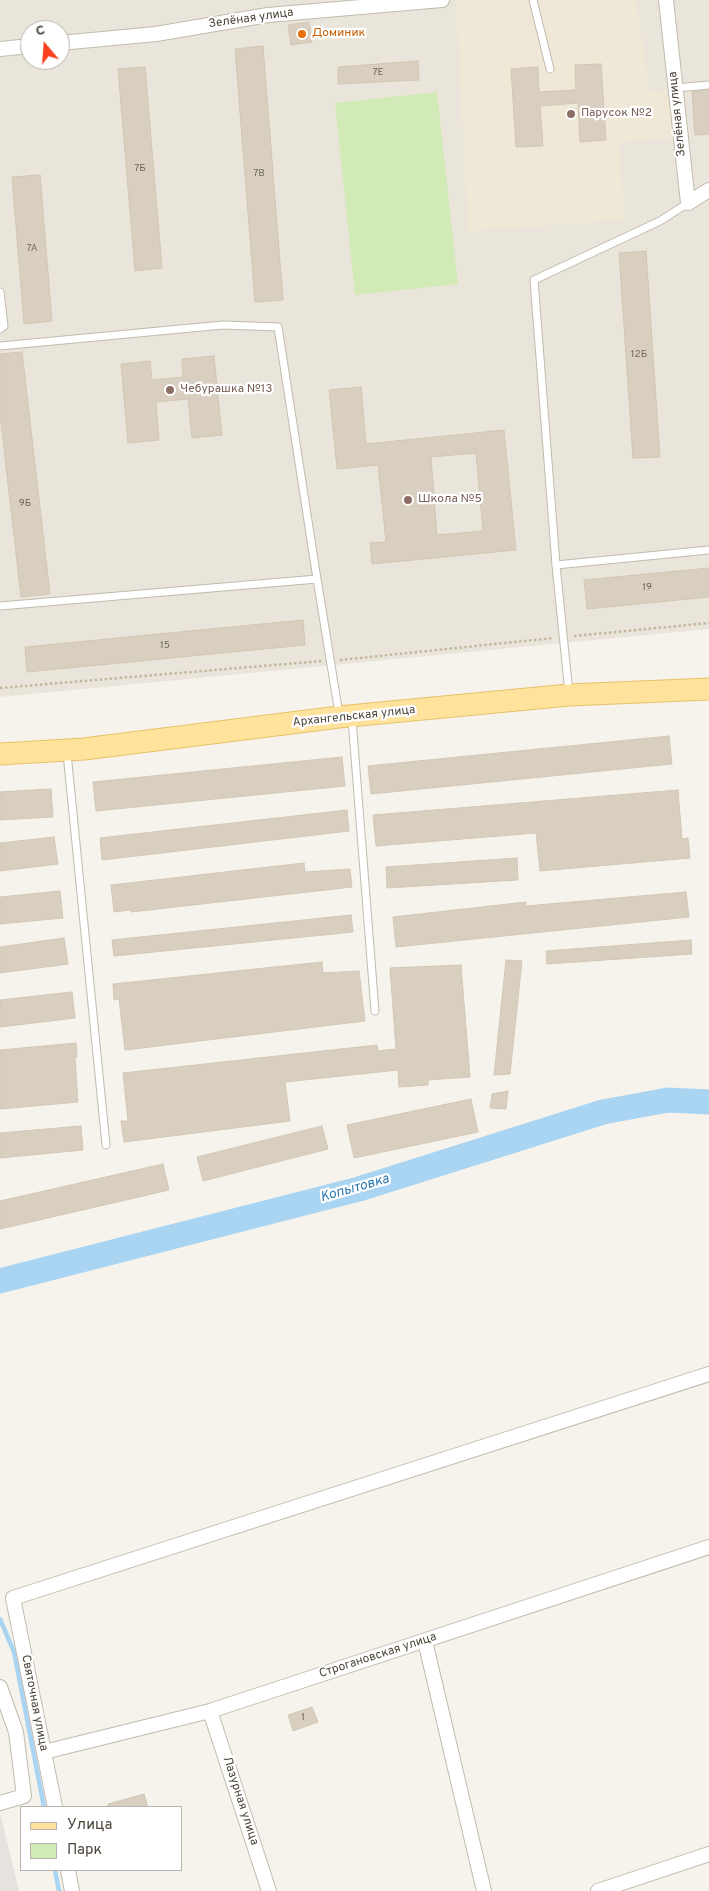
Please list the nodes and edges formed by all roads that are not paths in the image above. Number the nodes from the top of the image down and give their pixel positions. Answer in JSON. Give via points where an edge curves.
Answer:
{"nodes":[{"id":1,"x":442,"y":0,"type":"edge"},
{"id":2,"x":533,"y":0,"type":"edge"},
{"id":3,"x":666,"y":0,"type":"edge"},
{"id":4,"x":70,"y":42,"type":"edge"},
{"id":5,"x":20,"y":47,"type":"edge"},
{"id":6,"x":0,"y":49,"type":"edge"},
{"id":7,"x":550,"y":69,"type":"dead end"},
{"id":8,"x":709,"y":85,"type":"edge"},
{"id":9,"x":675,"y":88,"type":"junction"},
{"id":10,"x":709,"y":190,"type":"edge"},
{"id":11,"x":688,"y":203,"type":"junction"},
{"id":12,"x":0,"y":292,"type":"edge"},
{"id":13,"x":0,"y":329,"type":"edge"},
{"id":14,"x":0,"y":346,"type":"edge"},
{"id":15,"x":709,"y":550,"type":"edge"},
{"id":16,"x":556,"y":565,"type":"junction"},
{"id":17,"x":317,"y":578,"type":"junction"},
{"id":18,"x":0,"y":606,"type":"edge"},
{"id":19,"x":709,"y":689,"type":"edge"},
{"id":20,"x":569,"y":695,"type":"junction"},
{"id":21,"x":345,"y":717,"type":"junction"},
{"id":22,"x":67,"y":751,"type":"junction"},
{"id":23,"x":0,"y":754,"type":"edge"},
{"id":24,"x":375,"y":1011,"type":"dead end"},
{"id":25,"x":106,"y":1145,"type":"dead end"},
{"id":26,"x":709,"y":1374,"type":"edge"},
{"id":27,"x":709,"y":1547,"type":"edge"},
{"id":28,"x":425,"y":1641,"type":"junction"},
{"id":29,"x":0,"y":1687,"type":"edge"},
{"id":30,"x":210,"y":1711,"type":"junction"},
{"id":31,"x":44,"y":1752,"type":"junction"},
{"id":32,"x":0,"y":1803,"type":"edge"},
{"id":33,"x":55,"y":1806,"type":"edge"},
{"id":34,"x":709,"y":1854,"type":"edge"},
{"id":35,"x":68,"y":1871,"type":"edge"},
{"id":36,"x":72,"y":1891,"type":"edge"},
{"id":37,"x":269,"y":1891,"type":"edge"},
{"id":38,"x":484,"y":1891,"type":"edge"},
{"id":39,"x":598,"y":1891,"type":"edge"}],
"edges":[{"from":1,"to":4,"type":"street","name":"Зелёная улица","via":[[268,15],[156,34]]},
{"from":2,"to":7,"type":"lane"},
{"from":3,"to":9,"type":"street","name":"Зелёная улица"},
{"from":5,"to":6,"type":"street"},
{"from":8,"to":9,"type":"lane"},
{"from":9,"to":11,"type":"street","name":"Зелёная улица"},
{"from":10,"to":11,"type":"street"},
{"from":11,"to":16,"type":"lane","via":[[660,221],[534,280]]},
{"from":12,"to":13,"type":"lane","via":[[4,326]]},
{"from":14,"to":17,"type":"lane","via":[[223,325],[278,327]]},
{"from":15,"to":16,"type":"lane"},
{"from":16,"to":20,"type":"lane"},
{"from":17,"to":18,"type":"lane"},
{"from":17,"to":21,"type":"lane","via":[[330,661]]},
{"from":19,"to":20,"type":"main road","name":"Архангельская улица"},
{"from":20,"to":21,"type":"main road","name":"Архангельская улица"},
{"from":21,"to":22,"type":"main road","name":"Архангельская улица"},
{"from":21,"to":24,"type":"lane"},
{"from":22,"to":23,"type":"main road","name":"Архангельская улица"},
{"from":22,"to":25,"type":"lane"},
{"from":26,"to":31,"type":"street","name":"Святочная улица","via":[[13,1598]]},
{"from":27,"to":28,"type":"street","name":"Строгановская улица"},
{"from":28,"to":30,"type":"street","name":"Строгановская улица"},
{"from":28,"to":38,"type":"street"},
{"from":29,"to":32,"type":"street","via":[[16,1732],[24,1796]]},
{"from":30,"to":31,"type":"street","name":"Строгановская улица"},
{"from":30,"to":37,"type":"street","name":"Лазурная улица"},
{"from":31,"to":33,"type":"street","name":"Святочная улица"},
{"from":34,"to":39,"type":"street"},
{"from":35,"to":36,"type":"street"}]}
